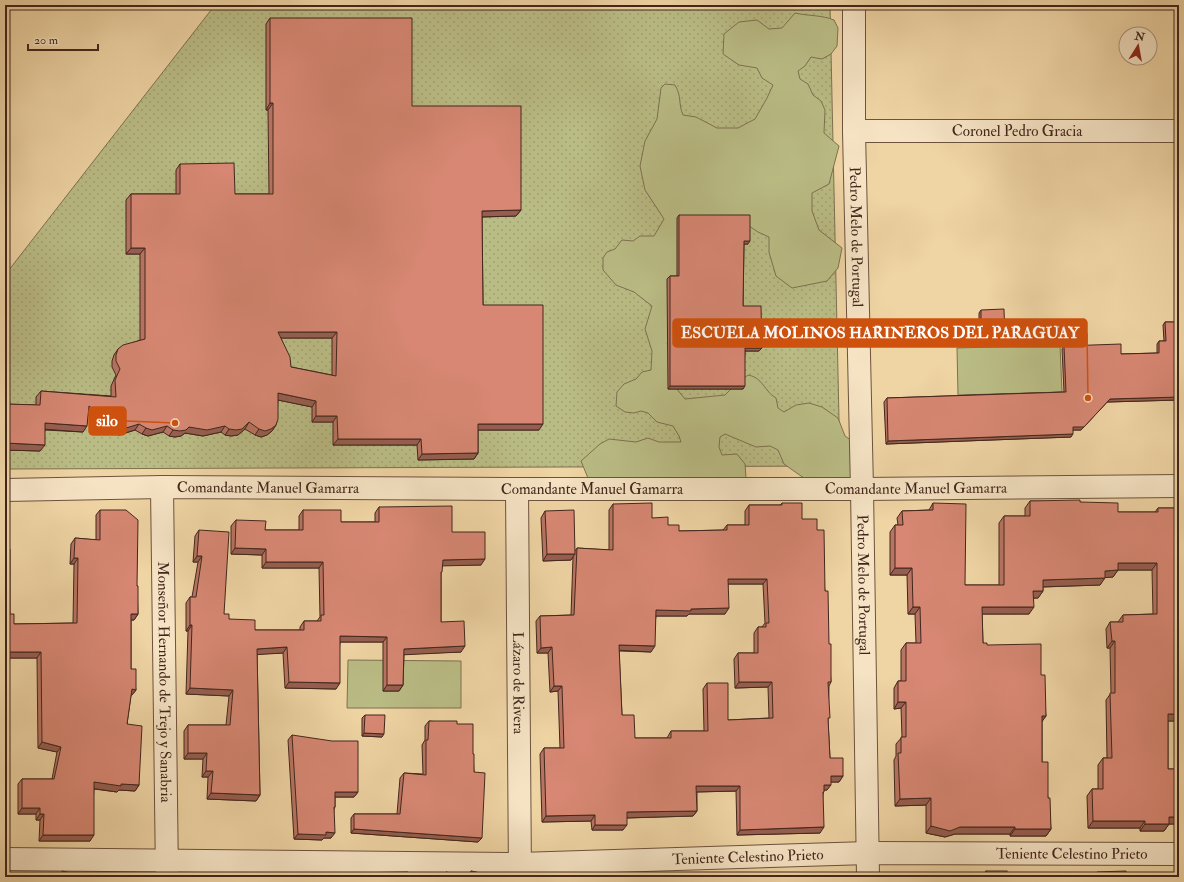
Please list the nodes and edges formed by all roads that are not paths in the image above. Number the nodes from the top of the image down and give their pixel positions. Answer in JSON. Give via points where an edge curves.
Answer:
{"nodes":[{"id":1,"x":854,"y":5,"type":"edge"},
{"id":2,"x":854,"y":131,"type":"junction"},
{"id":3,"x":1179,"y":131,"type":"edge"},
{"id":4,"x":1179,"y":486,"type":"edge"},
{"id":5,"x":162,"y":487,"type":"junction"},
{"id":6,"x":862,"y":489,"type":"junction"},
{"id":7,"x":5,"y":490,"type":"edge"},
{"id":8,"x":517,"y":490,"type":"junction"},
{"id":9,"x":868,"y":852,"type":"junction"},
{"id":10,"x":1179,"y":854,"type":"edge"},
{"id":11,"x":5,"y":859,"type":"edge"},
{"id":12,"x":166,"y":869,"type":"edge"},
{"id":13,"x":519,"y":871,"type":"edge"},
{"id":14,"x":868,"y":877,"type":"edge"}],
"edges":[{"from":1,"to":2,"type":"street","name":"Pedro Melo de Portugal"},
{"from":2,"to":3,"type":"street","name":"Coronel Pedro Gracia"},
{"from":2,"to":6,"type":"street","name":"Pedro Melo de Portugal"},
{"from":4,"to":6,"type":"street","name":"Comandante Manuel Gamarra"},
{"from":5,"to":7,"type":"street","name":"Comandante Manuel Gamarra"},
{"from":5,"to":8,"type":"street","name":"Comandante Manuel Gamarra"},
{"from":5,"to":12,"type":"street","name":"Monseñor Hernando de Trejo y Sanabria"},
{"from":6,"to":8,"type":"street","name":"Comandante Manuel Gamarra"},
{"from":6,"to":9,"type":"street","name":"Pedro Melo de Portugal"},
{"from":8,"to":13,"type":"street","name":"Lázaro de Rivera"},
{"from":9,"to":10,"type":"street","name":"Teniente Celestino Prieto"},
{"from":9,"to":13,"type":"street","name":"Teniente Celestino Prieto"},
{"from":9,"to":14,"type":"street","name":"Pedro Melo de Portugal"},
{"from":11,"to":12,"type":"street","name":"Teniente Celestino Prieto"},
{"from":12,"to":13,"type":"street","name":"Teniente Celestino Prieto"}]}
